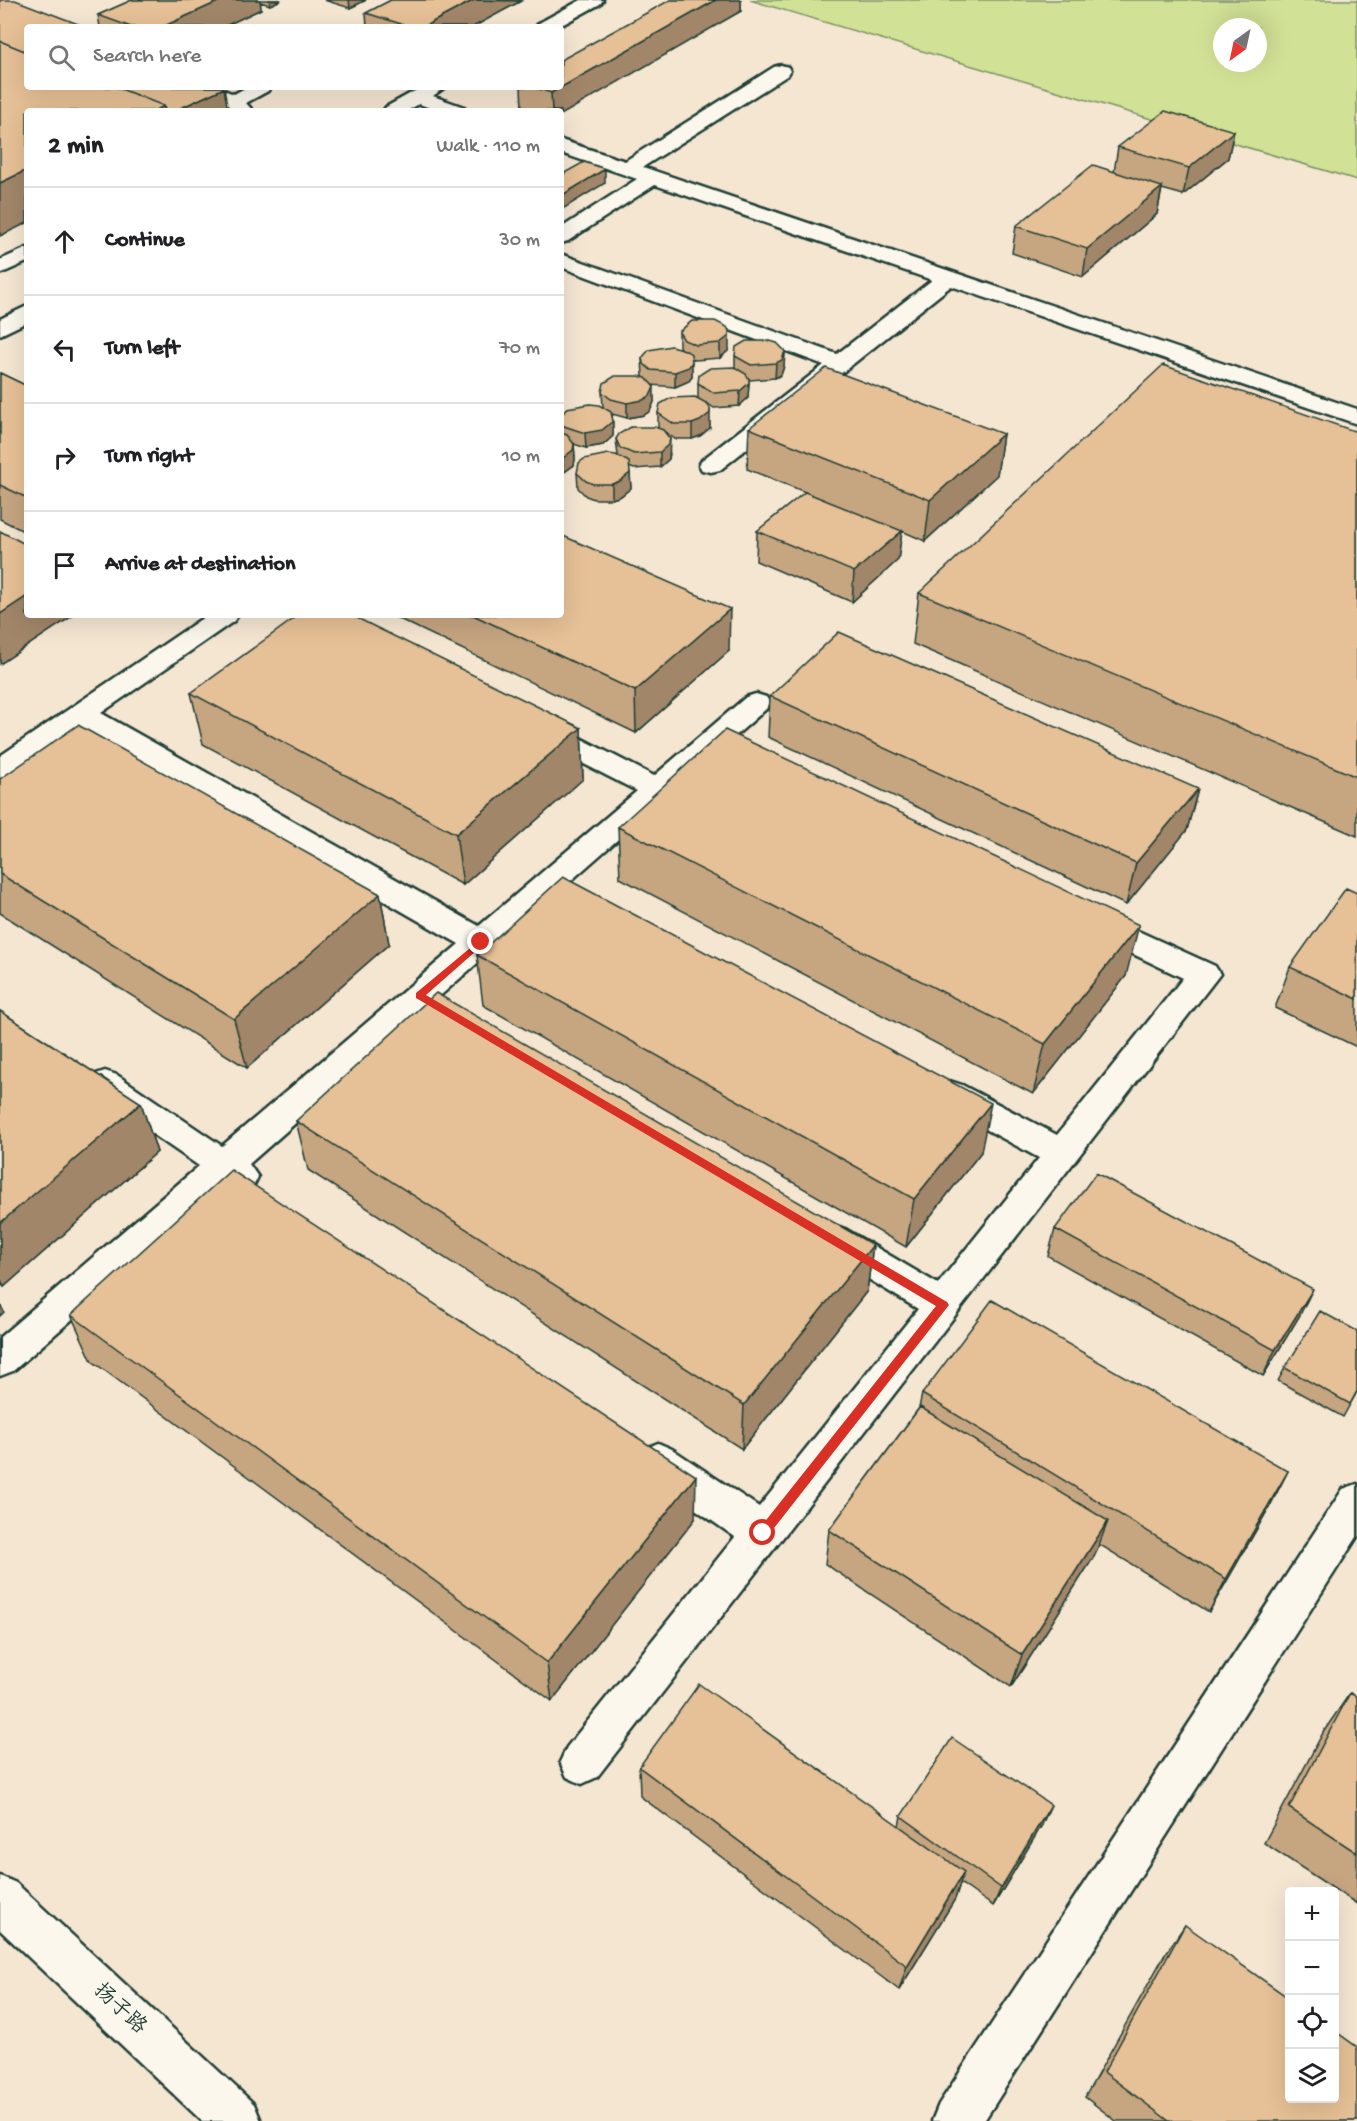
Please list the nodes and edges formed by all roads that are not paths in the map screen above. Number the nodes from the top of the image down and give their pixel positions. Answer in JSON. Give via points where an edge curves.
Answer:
{"nodes":[{"id":1,"x":594,"y":0,"type":"edge"},
{"id":2,"x":550,"y":24,"type":"edge"},
{"id":3,"x":781,"y":71,"type":"dead end"},
{"id":4,"x":205,"y":90,"type":"edge"},
{"id":5,"x":258,"y":90,"type":"edge"},
{"id":6,"x":431,"y":90,"type":"edge"},
{"id":7,"x":417,"y":98,"type":"junction"},
{"id":8,"x":239,"y":106,"type":"edge"},
{"id":9,"x":399,"y":108,"type":"edge"},
{"id":10,"x":449,"y":108,"type":"edge"},
{"id":11,"x":564,"y":147,"type":"edge"},
{"id":12,"x":627,"y":169,"type":"junction"},
{"id":13,"x":653,"y":177,"type":"junction"},
{"id":14,"x":564,"y":235,"type":"edge"},
{"id":15,"x":24,"y":256,"type":"edge"},
{"id":16,"x":564,"y":261,"type":"edge"},
{"id":17,"x":0,"y":268,"type":"edge"},
{"id":18,"x":948,"y":278,"type":"junction"},
{"id":19,"x":24,"y":315,"type":"edge"},
{"id":20,"x":0,"y":328,"type":"edge"},
{"id":21,"x":840,"y":363,"type":"junction"},
{"id":22,"x":1357,"y":417,"type":"edge"},
{"id":23,"x":711,"y":465,"type":"dead end"},
{"id":24,"x":221,"y":618,"type":"edge"},
{"id":25,"x":756,"y":703,"type":"dead end"},
{"id":26,"x":81,"y":714,"type":"junction"},
{"id":27,"x":522,"y":720,"type":"edge"},
{"id":28,"x":714,"y":740,"type":"junction"},
{"id":29,"x":746,"y":755,"type":"edge"},
{"id":30,"x":0,"y":770,"type":"edge"},
{"id":31,"x":657,"y":789,"type":"junction"},
{"id":32,"x":551,"y":882,"type":"junction"},
{"id":33,"x":582,"y":898,"type":"edge"},
{"id":34,"x":1066,"y":908,"type":"edge"},
{"id":35,"x":481,"y":942,"type":"junction"},
{"id":36,"x":419,"y":995,"type":"junction"},
{"id":37,"x":450,"y":1013,"type":"edge"},
{"id":38,"x":78,"y":1066,"type":"edge"},
{"id":39,"x":927,"y":1082,"type":"edge"},
{"id":40,"x":1062,"y":1154,"type":"junction"},
{"id":41,"x":224,"y":1165,"type":"junction"},
{"id":42,"x":263,"y":1192,"type":"edge"},
{"id":43,"x":810,"y":1226,"type":"edge"},
{"id":44,"x":944,"y":1305,"type":"junction"},
{"id":45,"x":0,"y":1360,"type":"edge"},
{"id":46,"x":636,"y":1446,"type":"edge"},
{"id":47,"x":1357,"y":1502,"type":"edge"},
{"id":48,"x":763,"y":1533,"type":"junction"},
{"id":49,"x":582,"y":1762,"type":"dead end"},
{"id":50,"x":0,"y":1899,"type":"edge"},
{"id":51,"x":237,"y":2121,"type":"edge"},
{"id":52,"x":956,"y":2121,"type":"edge"}],
"edges":[{"from":1,"to":2,"type":"street"},
{"from":3,"to":12,"type":"street"},
{"from":4,"to":8,"type":"street"},
{"from":5,"to":8,"type":"street"},
{"from":6,"to":7,"type":"street"},
{"from":7,"to":9,"type":"street"},
{"from":7,"to":10,"type":"street"},
{"from":11,"to":12,"type":"street"},
{"from":12,"to":13,"type":"street"},
{"from":13,"to":14,"type":"street"},
{"from":13,"to":18,"type":"street"},
{"from":15,"to":17,"type":"street"},
{"from":16,"to":21,"type":"street"},
{"from":18,"to":21,"type":"street"},
{"from":18,"to":22,"type":"street"},
{"from":19,"to":20,"type":"street"},
{"from":21,"to":23,"type":"street"},
{"from":24,"to":26,"type":"street"},
{"from":25,"to":28,"type":"street"},
{"from":26,"to":30,"type":"street"},
{"from":26,"to":35,"type":"street"},
{"from":27,"to":31,"type":"street"},
{"from":28,"to":29,"type":"street"},
{"from":28,"to":31,"type":"street"},
{"from":31,"to":32,"type":"street"},
{"from":32,"to":33,"type":"street"},
{"from":32,"to":35,"type":"street"},
{"from":34,"to":40,"type":"street","via":[[1204,974]]},
{"from":35,"to":36,"type":"street"},
{"from":36,"to":37,"type":"street"},
{"from":36,"to":41,"type":"street"},
{"from":38,"to":41,"type":"street"},
{"from":39,"to":40,"type":"street"},
{"from":40,"to":44,"type":"street"},
{"from":41,"to":42,"type":"street"},
{"from":41,"to":45,"type":"street"},
{"from":43,"to":44,"type":"street"},
{"from":44,"to":48,"type":"street"},
{"from":46,"to":48,"type":"street"},
{"from":47,"to":52,"type":"street"},
{"from":48,"to":49,"type":"street"},
{"from":50,"to":51,"type":"street","name":"扬子路"}]}
